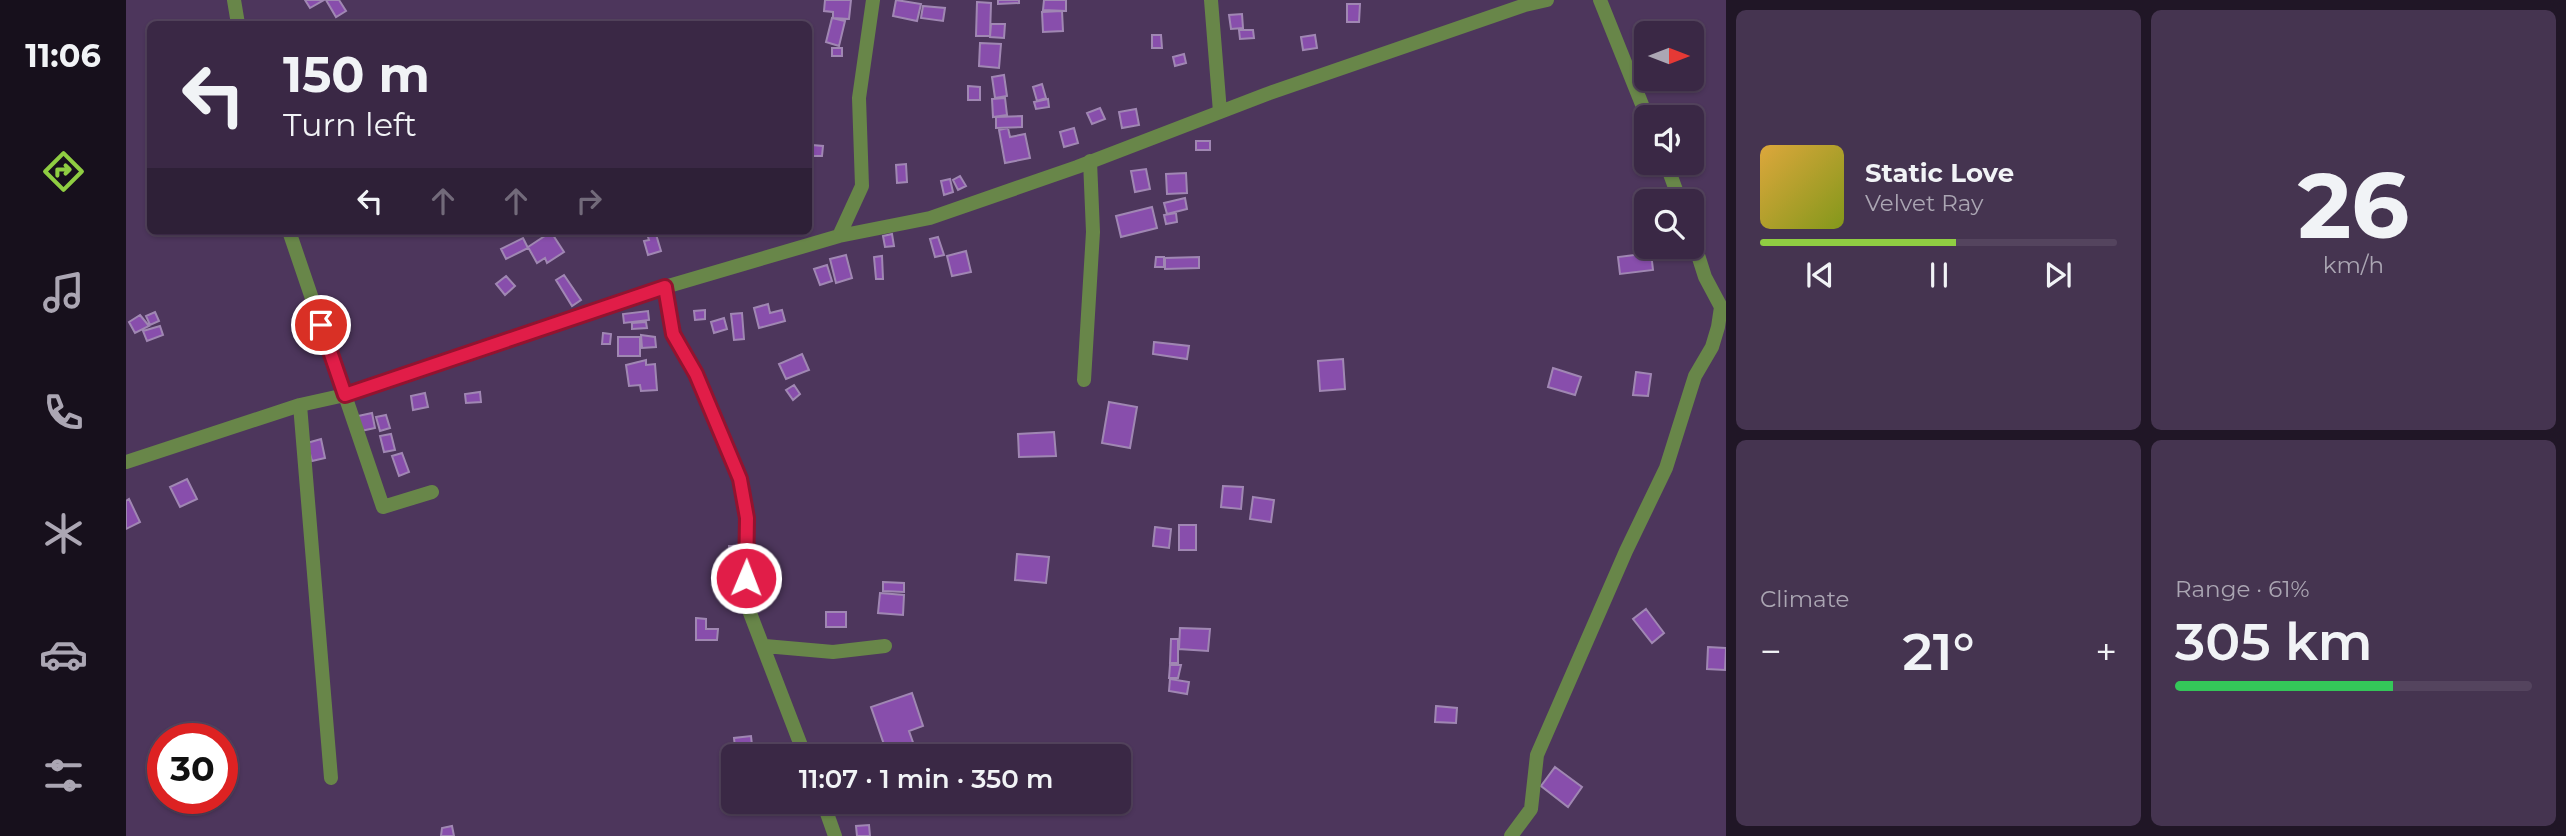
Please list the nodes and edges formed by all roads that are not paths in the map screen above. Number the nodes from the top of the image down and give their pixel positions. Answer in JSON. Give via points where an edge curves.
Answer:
{"nodes":[{"id":1,"x":234,"y":0,"type":"edge"},
{"id":2,"x":873,"y":0,"type":"edge"},
{"id":3,"x":1211,"y":0,"type":"edge"},
{"id":4,"x":1547,"y":0,"type":"edge"},
{"id":5,"x":1600,"y":0,"type":"edge"},
{"id":6,"x":238,"y":21,"type":"edge"},
{"id":7,"x":1642,"y":105,"type":"edge"},
{"id":8,"x":1220,"y":112,"type":"junction"},
{"id":9,"x":1090,"y":161,"type":"junction"},
{"id":10,"x":290,"y":235,"type":"edge"},
{"id":11,"x":839,"y":236,"type":"junction"},
{"id":12,"x":1699,"y":259,"type":"edge"},
{"id":13,"x":665,"y":287,"type":"junction"},
{"id":14,"x":1084,"y":380,"type":"dead end"},
{"id":15,"x":345,"y":395,"type":"junction"},
{"id":16,"x":300,"y":405,"type":"junction"},
{"id":17,"x":126,"y":462,"type":"edge"},
{"id":18,"x":432,"y":492,"type":"dead end"},
{"id":19,"x":765,"y":646,"type":"junction"},
{"id":20,"x":885,"y":646,"type":"dead end"},
{"id":21,"x":801,"y":744,"type":"edge"},
{"id":22,"x":331,"y":778,"type":"dead end"},
{"id":23,"x":827,"y":814,"type":"edge"},
{"id":24,"x":835,"y":836,"type":"edge"},
{"id":25,"x":1511,"y":836,"type":"edge"}],
"edges":[{"from":1,"to":6,"type":"street"},
{"from":2,"to":11,"type":"street","via":[[859,98],[862,186]]},
{"from":3,"to":8,"type":"street"},
{"from":4,"to":8,"type":"street"},
{"from":5,"to":7,"type":"street"},
{"from":8,"to":9,"type":"street"},
{"from":9,"to":11,"type":"street","via":[[930,218]]},
{"from":9,"to":14,"type":"street","via":[[1093,232]]},
{"from":10,"to":15,"type":"street"},
{"from":11,"to":13,"type":"street"},
{"from":12,"to":25,"type":"street","via":[[1721,307],[1712,347],[1695,376],[1666,468],[1537,755],[1531,809]]},
{"from":13,"to":15,"type":"street"},
{"from":13,"to":19,"type":"street","via":[[673,334],[696,374],[740,479],[747,518],[747,595]]},
{"from":15,"to":16,"type":"street"},
{"from":15,"to":18,"type":"street","via":[[383,507]]},
{"from":16,"to":17,"type":"street"},
{"from":16,"to":22,"type":"street"},
{"from":19,"to":20,"type":"street","via":[[833,652]]},
{"from":19,"to":21,"type":"street"},
{"from":23,"to":24,"type":"street"}]}
